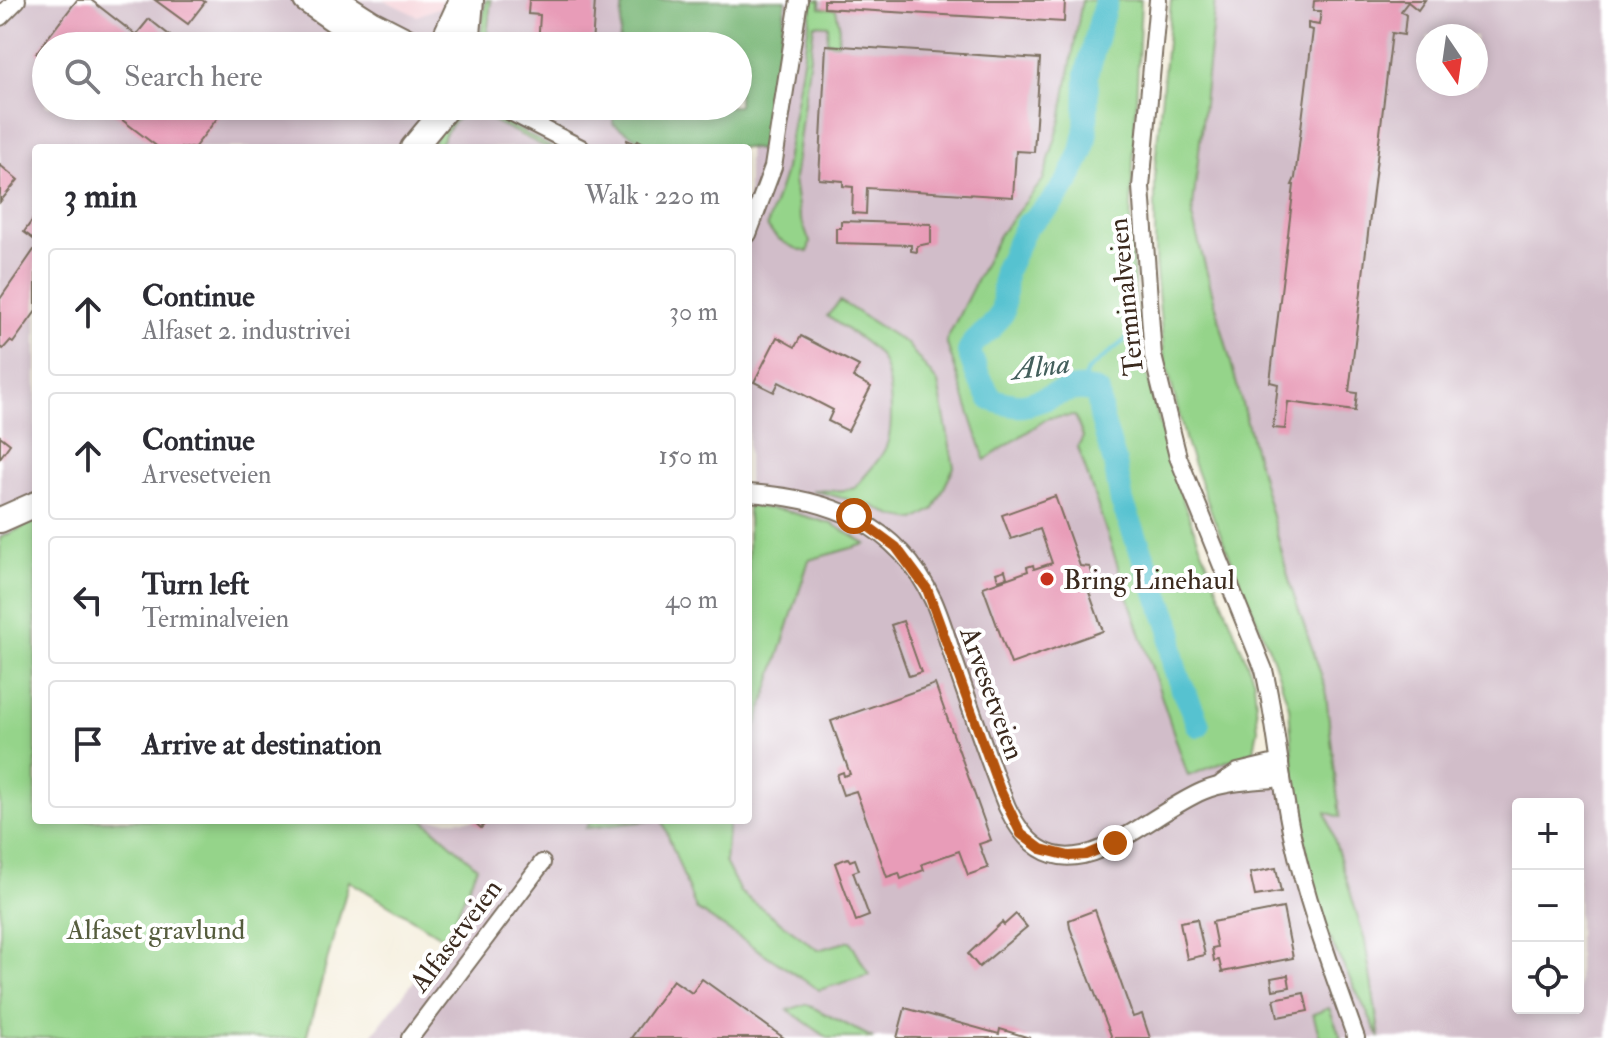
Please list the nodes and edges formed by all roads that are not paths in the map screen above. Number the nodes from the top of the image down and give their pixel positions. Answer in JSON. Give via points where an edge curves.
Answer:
{"nodes":[{"id":1,"x":17,"y":0,"type":"edge"},
{"id":2,"x":306,"y":0,"type":"edge"},
{"id":3,"x":336,"y":0,"type":"edge"},
{"id":4,"x":462,"y":0,"type":"edge"},
{"id":5,"x":471,"y":0,"type":"edge"},
{"id":6,"x":799,"y":0,"type":"edge"},
{"id":7,"x":1158,"y":0,"type":"edge"},
{"id":8,"x":0,"y":17,"type":"edge"},
{"id":9,"x":352,"y":32,"type":"edge"},
{"id":10,"x":390,"y":32,"type":"edge"},
{"id":11,"x":447,"y":32,"type":"edge"},
{"id":12,"x":468,"y":32,"type":"edge"},
{"id":13,"x":421,"y":120,"type":"edge"},
{"id":14,"x":436,"y":120,"type":"edge"},
{"id":15,"x":526,"y":120,"type":"edge"},
{"id":16,"x":415,"y":144,"type":"edge"},
{"id":17,"x":416,"y":144,"type":"edge"},
{"id":18,"x":573,"y":144,"type":"edge"},
{"id":19,"x":752,"y":223,"type":"edge"},
{"id":20,"x":752,"y":493,"type":"edge"},
{"id":21,"x":32,"y":506,"type":"edge"},
{"id":22,"x":0,"y":520,"type":"edge"},
{"id":23,"x":1281,"y":770,"type":"junction"},
{"id":24,"x":542,"y":863,"type":"dead end"},
{"id":25,"x":410,"y":1038,"type":"edge"},
{"id":26,"x":1356,"y":1038,"type":"edge"}],
"edges":[{"from":1,"to":8,"type":"street"},
{"from":2,"to":9,"type":"main road"},
{"from":3,"to":10,"type":"main road"},
{"from":4,"to":11,"type":"main road"},
{"from":5,"to":12,"type":"main road"},
{"from":6,"to":19,"type":"street","via":[[773,167]]},
{"from":7,"to":23,"type":"street","name":"Terminalveien","via":[[1141,187],[1153,356],[1178,457],[1264,670]]},
{"from":13,"to":16,"type":"main road"},
{"from":14,"to":17,"type":"main road"},
{"from":15,"to":18,"type":"street"},
{"from":20,"to":23,"type":"street","name":"Arvesetveien","via":[[804,499],[854,516],[907,560],[933,601],[1004,799],[1021,834],[1041,849],[1069,856],[1098,851],[1238,772]]},
{"from":21,"to":22,"type":"main road"},
{"from":23,"to":26,"type":"street","name":"Terminalveien","via":[[1304,885]]},
{"from":24,"to":25,"type":"street","name":"Alfasetveien"}]}
